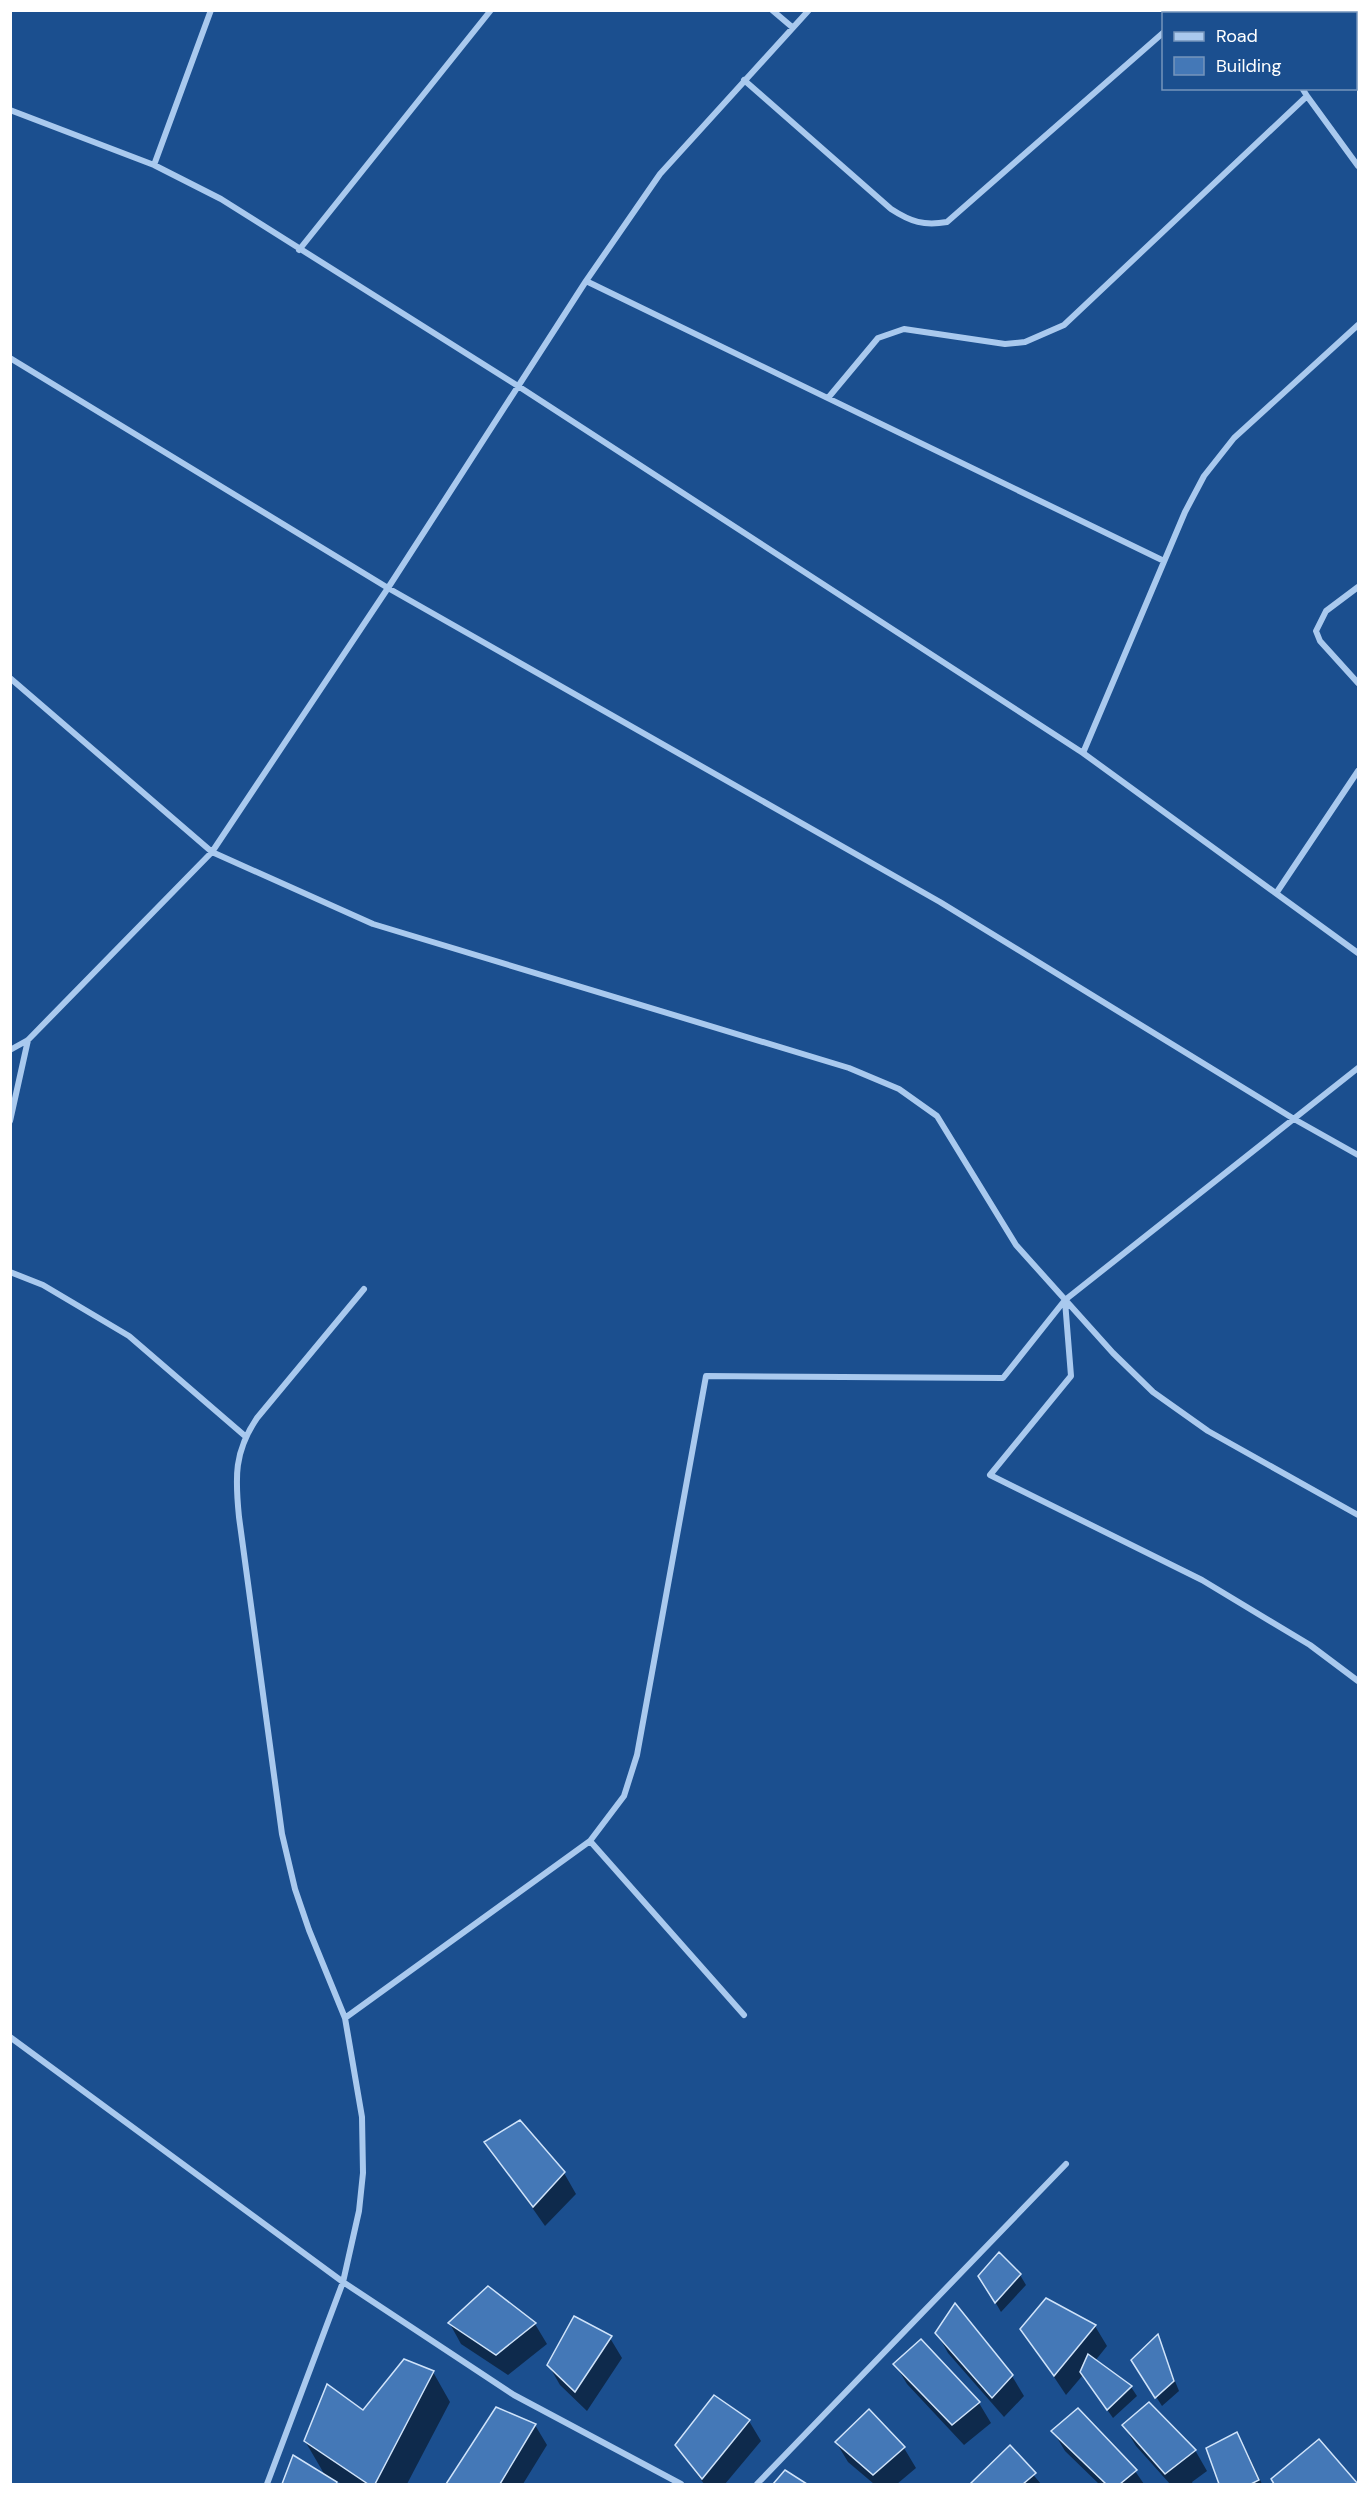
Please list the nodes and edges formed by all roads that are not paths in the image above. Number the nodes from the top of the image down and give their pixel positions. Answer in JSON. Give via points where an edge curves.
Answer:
{"nodes":[{"id":1,"x":211,"y":10,"type":"edge"},
{"id":2,"x":491,"y":10,"type":"edge"},
{"id":3,"x":772,"y":10,"type":"edge"},
{"id":4,"x":809,"y":10,"type":"edge"},
{"id":5,"x":792,"y":27,"type":"junction"},
{"id":6,"x":1162,"y":34,"type":"edge"},
{"id":7,"x":744,"y":80,"type":"junction"},
{"id":8,"x":1303,"y":90,"type":"edge"},
{"id":9,"x":1307,"y":96,"type":"junction"},
{"id":10,"x":10,"y":110,"type":"edge"},
{"id":11,"x":154,"y":165,"type":"junction"},
{"id":12,"x":1359,"y":166,"type":"edge"},
{"id":13,"x":299,"y":250,"type":"junction"},
{"id":14,"x":586,"y":281,"type":"junction"},
{"id":15,"x":1359,"y":325,"type":"edge"},
{"id":16,"x":10,"y":358,"type":"edge"},
{"id":17,"x":518,"y":386,"type":"junction"},
{"id":18,"x":828,"y":398,"type":"junction"},
{"id":19,"x":1164,"y":561,"type":"junction"},
{"id":20,"x":1359,"y":587,"type":"edge"},
{"id":21,"x":388,"y":588,"type":"junction"},
{"id":22,"x":10,"y":678,"type":"edge"},
{"id":23,"x":1359,"y":683,"type":"edge"},
{"id":24,"x":1083,"y":753,"type":"junction"},
{"id":25,"x":1359,"y":771,"type":"edge"},
{"id":26,"x":212,"y":852,"type":"junction"},
{"id":27,"x":1277,"y":892,"type":"junction"},
{"id":28,"x":1359,"y":953,"type":"edge"},
{"id":29,"x":28,"y":1040,"type":"junction"},
{"id":30,"x":10,"y":1050,"type":"edge"},
{"id":31,"x":1359,"y":1068,"type":"edge"},
{"id":32,"x":1294,"y":1119,"type":"junction"},
{"id":33,"x":10,"y":1121,"type":"edge"},
{"id":34,"x":1359,"y":1155,"type":"edge"},
{"id":35,"x":10,"y":1272,"type":"edge"},
{"id":36,"x":364,"y":1289,"type":"dead end"},
{"id":37,"x":1065,"y":1300,"type":"junction"},
{"id":38,"x":244,"y":1436,"type":"junction"},
{"id":39,"x":1359,"y":1515,"type":"edge"},
{"id":40,"x":1359,"y":1681,"type":"edge"},
{"id":41,"x":590,"y":1841,"type":"junction"},
{"id":42,"x":744,"y":2015,"type":"dead end"},
{"id":43,"x":345,"y":2018,"type":"junction"},
{"id":44,"x":10,"y":2037,"type":"edge"},
{"id":45,"x":1066,"y":2164,"type":"dead end"},
{"id":46,"x":343,"y":2282,"type":"junction"},
{"id":47,"x":267,"y":2484,"type":"edge"},
{"id":48,"x":681,"y":2484,"type":"edge"},
{"id":49,"x":757,"y":2484,"type":"edge"}],
"edges":[{"from":1,"to":11,"type":"street"},
{"from":2,"to":13,"type":"street"},
{"from":3,"to":5,"type":"street"},
{"from":4,"to":5,"type":"street"},
{"from":5,"to":7,"type":"street"},
{"from":6,"to":7,"type":"street","via":[[947,222],[926,225],[891,209]]},
{"from":7,"to":14,"type":"street","via":[[660,174]]},
{"from":8,"to":9,"type":"street"},
{"from":9,"to":12,"type":"street"},
{"from":9,"to":18,"type":"street","via":[[1064,325],[1025,342],[1005,344],[904,329],[890,333],[878,338]]},
{"from":10,"to":11,"type":"street"},
{"from":11,"to":13,"type":"street","via":[[221,199]]},
{"from":13,"to":17,"type":"street"},
{"from":14,"to":17,"type":"street"},
{"from":14,"to":18,"type":"street"},
{"from":15,"to":19,"type":"street","via":[[1234,438],[1204,476]]},
{"from":16,"to":21,"type":"street"},
{"from":17,"to":21,"type":"street"},
{"from":17,"to":24,"type":"street"},
{"from":18,"to":19,"type":"street"},
{"from":19,"to":24,"type":"street"},
{"from":20,"to":23,"type":"street","via":[[1326,610],[1316,632]]},
{"from":21,"to":26,"type":"street"},
{"from":21,"to":32,"type":"street","via":[[940,902]]},
{"from":22,"to":26,"type":"street"},
{"from":24,"to":27,"type":"street"},
{"from":25,"to":27,"type":"street"},
{"from":26,"to":29,"type":"street"},
{"from":26,"to":37,"type":"street","via":[[373,924],[849,1068],[899,1089],[937,1116],[1016,1245]]},
{"from":27,"to":28,"type":"street"},
{"from":29,"to":30,"type":"street"},
{"from":29,"to":33,"type":"street"},
{"from":31,"to":32,"type":"street"},
{"from":32,"to":34,"type":"street"},
{"from":32,"to":37,"type":"street"},
{"from":35,"to":38,"type":"street","via":[[43,1285],[129,1336]]},
{"from":36,"to":38,"type":"street"},
{"from":37,"to":39,"type":"street","via":[[1113,1353],[1162,1398],[1208,1431]]},
{"from":37,"to":40,"type":"street","via":[[1071,1376],[990,1475],[1202,1580]]},
{"from":37,"to":41,"type":"street","via":[[1003,1378],[706,1376],[637,1755],[624,1796]]},
{"from":38,"to":43,"type":"street","via":[[236,1488],[282,1834],[309,1930]]},
{"from":41,"to":42,"type":"street"},
{"from":41,"to":43,"type":"street"},
{"from":43,"to":46,"type":"street","via":[[362,2117],[363,2173]]},
{"from":44,"to":46,"type":"street"},
{"from":45,"to":49,"type":"street"},
{"from":46,"to":47,"type":"street"},
{"from":46,"to":48,"type":"street","via":[[514,2395]]}]}
